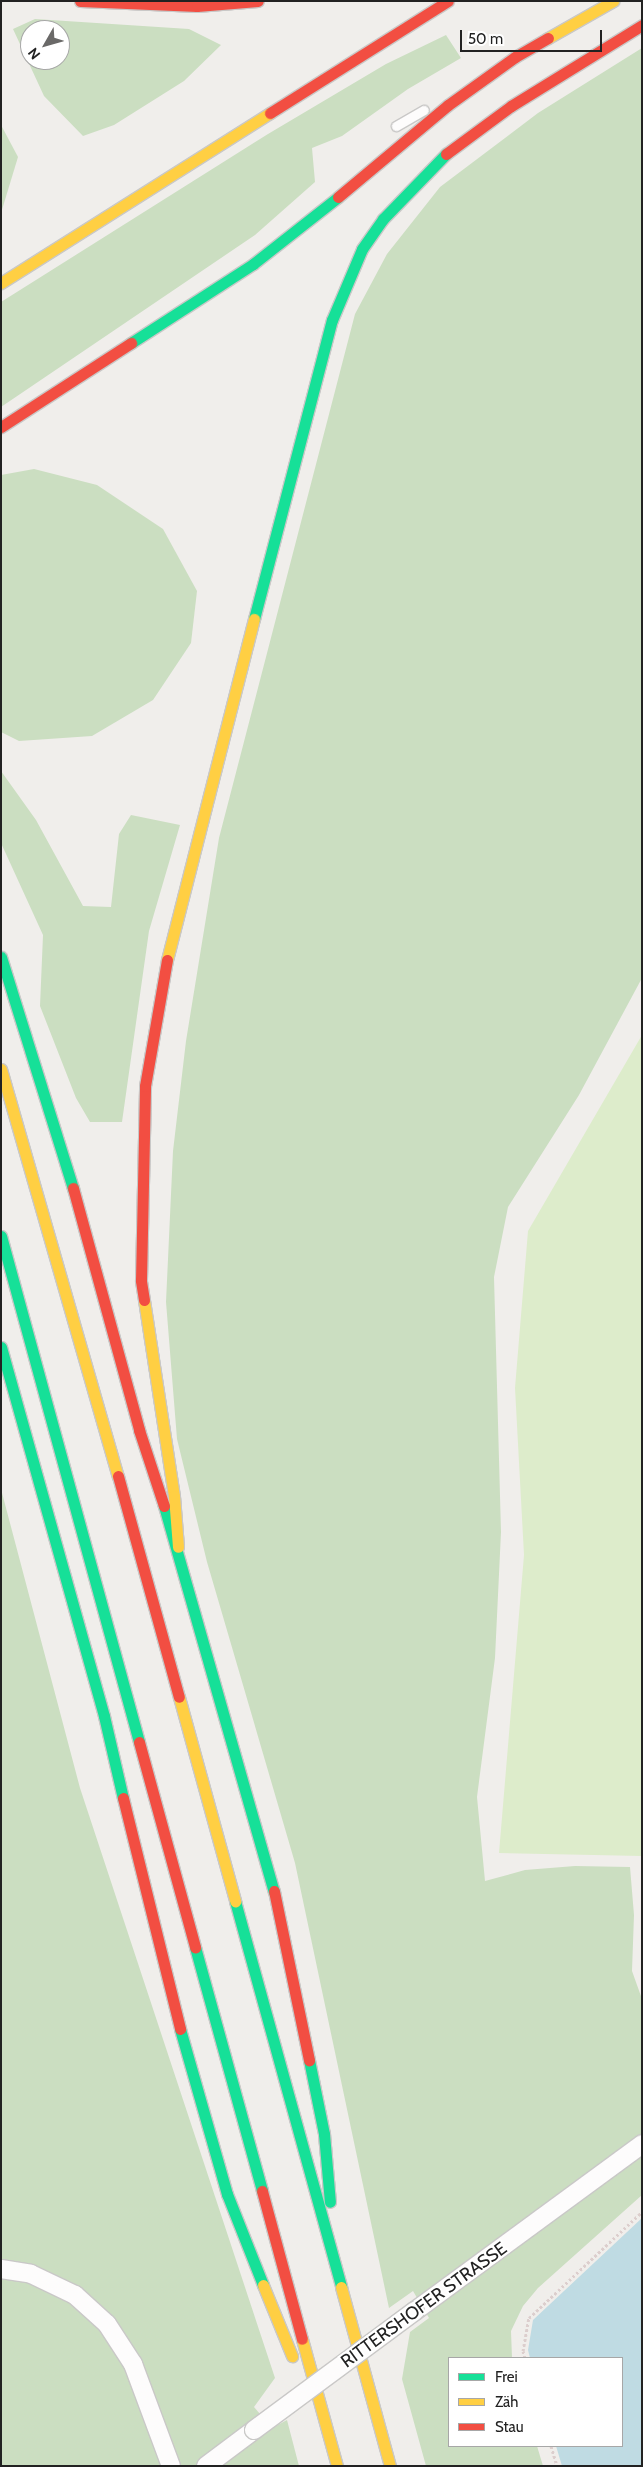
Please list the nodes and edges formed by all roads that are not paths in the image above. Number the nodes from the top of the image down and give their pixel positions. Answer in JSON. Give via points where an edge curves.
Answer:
{"nodes":[{"id":1,"x":80,"y":1,"type":"edge"},
{"id":2,"x":258,"y":1,"type":"edge"},
{"id":3,"x":448,"y":1,"type":"edge"},
{"id":4,"x":613,"y":1,"type":"edge"},
{"id":5,"x":642,"y":25,"type":"edge"},
{"id":6,"x":514,"y":57,"type":"junction"},
{"id":7,"x":396,"y":126,"type":"dead end"},
{"id":8,"x":1,"y":283,"type":"edge"},
{"id":9,"x":1,"y":427,"type":"edge"},
{"id":10,"x":1,"y":957,"type":"edge"},
{"id":11,"x":1,"y":1069,"type":"edge"},
{"id":12,"x":1,"y":1236,"type":"edge"},
{"id":13,"x":1,"y":1347,"type":"edge"},
{"id":14,"x":178,"y":1547,"type":"junction"},
{"id":15,"x":642,"y":2144,"type":"edge"},
{"id":16,"x":335,"y":2266,"type":"junction"},
{"id":17,"x":1,"y":2269,"type":"edge"},
{"id":18,"x":336,"y":2464,"type":"edge"},
{"id":19,"x":171,"y":2466,"type":"edge"},
{"id":20,"x":206,"y":2466,"type":"edge"},
{"id":21,"x":390,"y":2466,"type":"edge"}],
"edges":[{"from":1,"to":2,"type":"highway","via":[[197,6]]},
{"from":3,"to":8,"type":"highway"},
{"from":4,"to":6,"type":"highway"},
{"from":5,"to":14,"type":"highway","via":[[511,106],[445,154],[408,190],[367,242],[345,284],[332,320],[181,900],[162,979],[145,1086],[141,1280],[174,1496]]},
{"from":6,"to":7,"type":"lane"},
{"from":6,"to":9,"type":"highway","via":[[448,105],[316,216],[253,264]]},
{"from":10,"to":14,"type":"highway","via":[[88,1235],[139,1430]]},
{"from":11,"to":16,"type":"highway","via":[[76,1327]]},
{"from":12,"to":18,"type":"highway"},
{"from":13,"to":18,"type":"highway","via":[[104,1716],[166,1980],[227,2194]]},
{"from":14,"to":16,"type":"highway","via":[[268,1860],[324,2134]]},
{"from":15,"to":20,"type":"street","name":"RITTERSHOFER STRASSE","bridge":true},
{"from":16,"to":21,"type":"highway"},
{"from":17,"to":19,"type":"street","via":[[31,2274],[75,2295],[107,2324],[133,2364]]}]}
